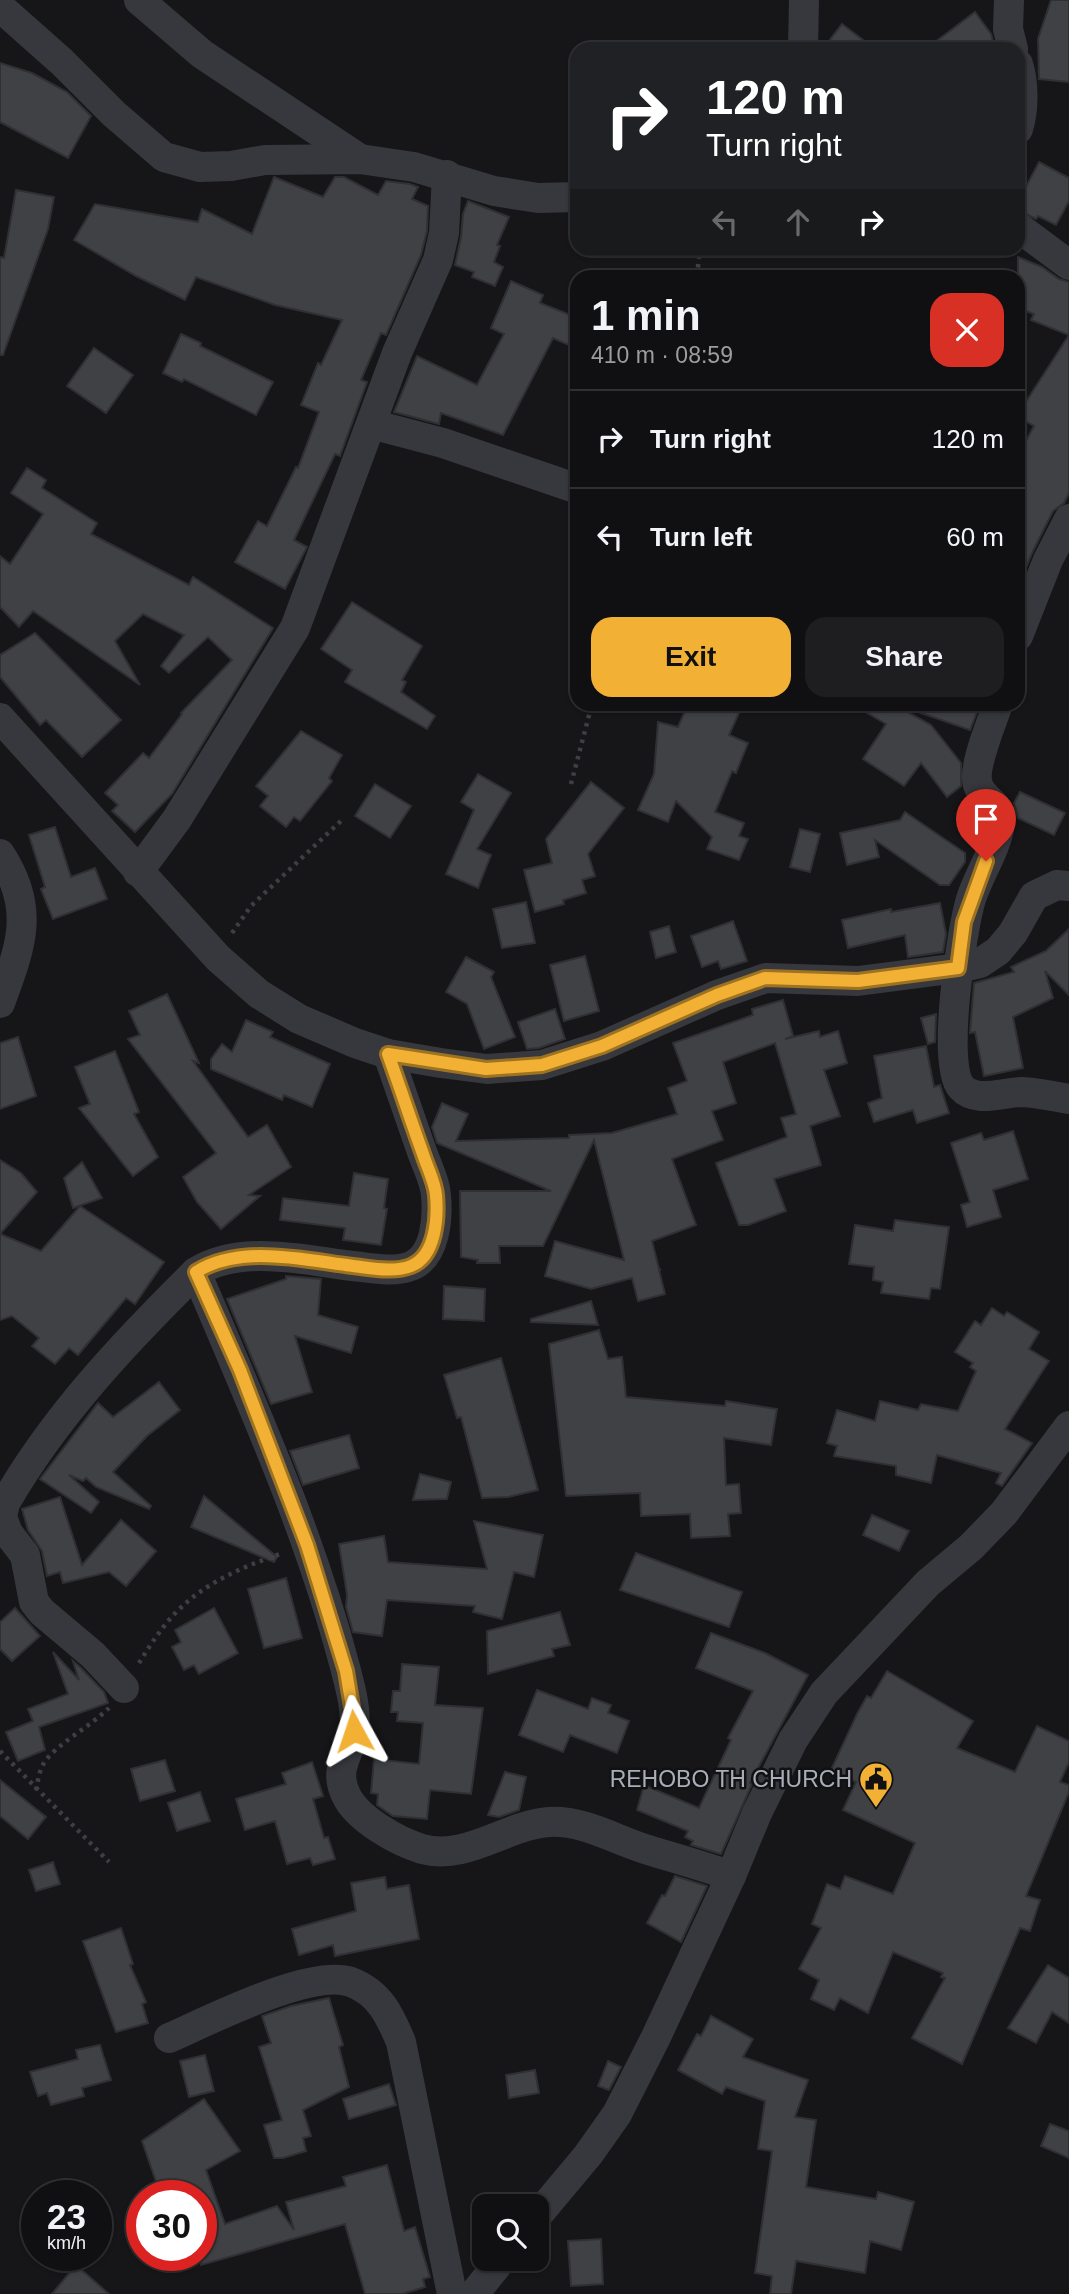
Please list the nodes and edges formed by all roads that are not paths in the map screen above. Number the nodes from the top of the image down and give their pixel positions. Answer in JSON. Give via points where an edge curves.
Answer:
{"nodes":[{"id":1,"x":139,"y":0,"type":"edge"},
{"id":2,"x":804,"y":0,"type":"edge"},
{"id":3,"x":1009,"y":0,"type":"edge"},
{"id":4,"x":0,"y":7,"type":"edge"},
{"id":5,"x":803,"y":42,"type":"edge"},
{"id":6,"x":1011,"y":42,"type":"edge"},
{"id":7,"x":360,"y":159,"type":"junction"},
{"id":8,"x":447,"y":175,"type":"junction"},
{"id":9,"x":570,"y":197,"type":"edge"},
{"id":10,"x":1025,"y":233,"type":"edge"},
{"id":11,"x":1069,"y":265,"type":"edge"},
{"id":12,"x":371,"y":424,"type":"junction"},
{"id":13,"x":570,"y":486,"type":"edge"},
{"id":14,"x":1069,"y":519,"type":"edge"},
{"id":15,"x":1025,"y":618,"type":"edge"},
{"id":16,"x":996,"y":711,"type":"edge"},
{"id":17,"x":0,"y":718,"type":"edge"},
{"id":18,"x":0,"y":853,"type":"edge"},
{"id":19,"x":138,"y":872,"type":"junction"},
{"id":20,"x":1069,"y":886,"type":"edge"},
{"id":21,"x":958,"y":968,"type":"junction"},
{"id":22,"x":0,"y":1003,"type":"edge"},
{"id":23,"x":388,"y":1054,"type":"junction"},
{"id":24,"x":1069,"y":1099,"type":"edge"},
{"id":25,"x":196,"y":1272,"type":"junction"},
{"id":26,"x":1069,"y":1426,"type":"edge"},
{"id":27,"x":124,"y":1688,"type":"road end"},
{"id":28,"x":731,"y":1876,"type":"junction"},
{"id":29,"x":169,"y":2038,"type":"dead end"},
{"id":30,"x":549,"y":2202,"type":"edge"},
{"id":31,"x":492,"y":2271,"type":"edge"},
{"id":32,"x":452,"y":2294,"type":"edge"},
{"id":33,"x":474,"y":2294,"type":"edge"}],
"edges":[{"from":1,"to":7,"type":"street","via":[[202,54]]},
{"from":2,"to":5,"type":"street"},
{"from":3,"to":6,"type":"street"},
{"from":4,"to":7,"type":"street","via":[[164,157],[200,167],[265,160]]},
{"from":7,"to":8,"type":"street"},
{"from":8,"to":9,"type":"street","via":[[494,191]]},
{"from":8,"to":12,"type":"street","via":[[438,260]]},
{"from":10,"to":11,"type":"street"},
{"from":12,"to":13,"type":"street"},
{"from":12,"to":19,"type":"street","via":[[295,628],[177,819]]},
{"from":14,"to":15,"type":"street"},
{"from":16,"to":21,"type":"street","via":[[976,782],[996,805],[1000,824],[964,922]]},
{"from":17,"to":19,"type":"street"},
{"from":18,"to":22,"type":"street","via":[[19,888],[22,921],[21,941]]},
{"from":19,"to":23,"type":"street","via":[[218,958],[259,994],[299,1019]]},
{"from":20,"to":21,"type":"street","via":[[1058,885],[1034,896],[998,951],[980,963]]},
{"from":21,"to":23,"type":"street","via":[[858,981],[765,978],[602,1046],[542,1065],[486,1069]]},
{"from":21,"to":24,"type":"street","via":[[953,1013],[959,1085],[983,1096],[1020,1092]]},
{"from":23,"to":25,"type":"street","via":[[436,1193],[433,1239],[422,1259],[412,1266],[373,1269],[239,1258],[209,1264]]},
{"from":25,"to":27,"type":"street","via":[[131,1336],[65,1413],[2,1510],[8,1534],[25,1555],[34,1602]]},
{"from":25,"to":28,"type":"street","via":[[245,1383],[307,1545],[346,1671],[354,1731],[340,1772],[345,1793],[359,1813],[403,1842],[425,1850],[474,1847],[532,1825],[565,1823]]},
{"from":26,"to":28,"type":"street","via":[[1004,1513],[928,1583],[824,1693],[793,1740]]},
{"from":28,"to":30,"type":"street","via":[[617,2114]]},
{"from":29,"to":32,"type":"street","via":[[251,2001],[330,1979],[351,1982],[386,2008],[401,2042]]},
{"from":31,"to":33,"type":"street"}]}
